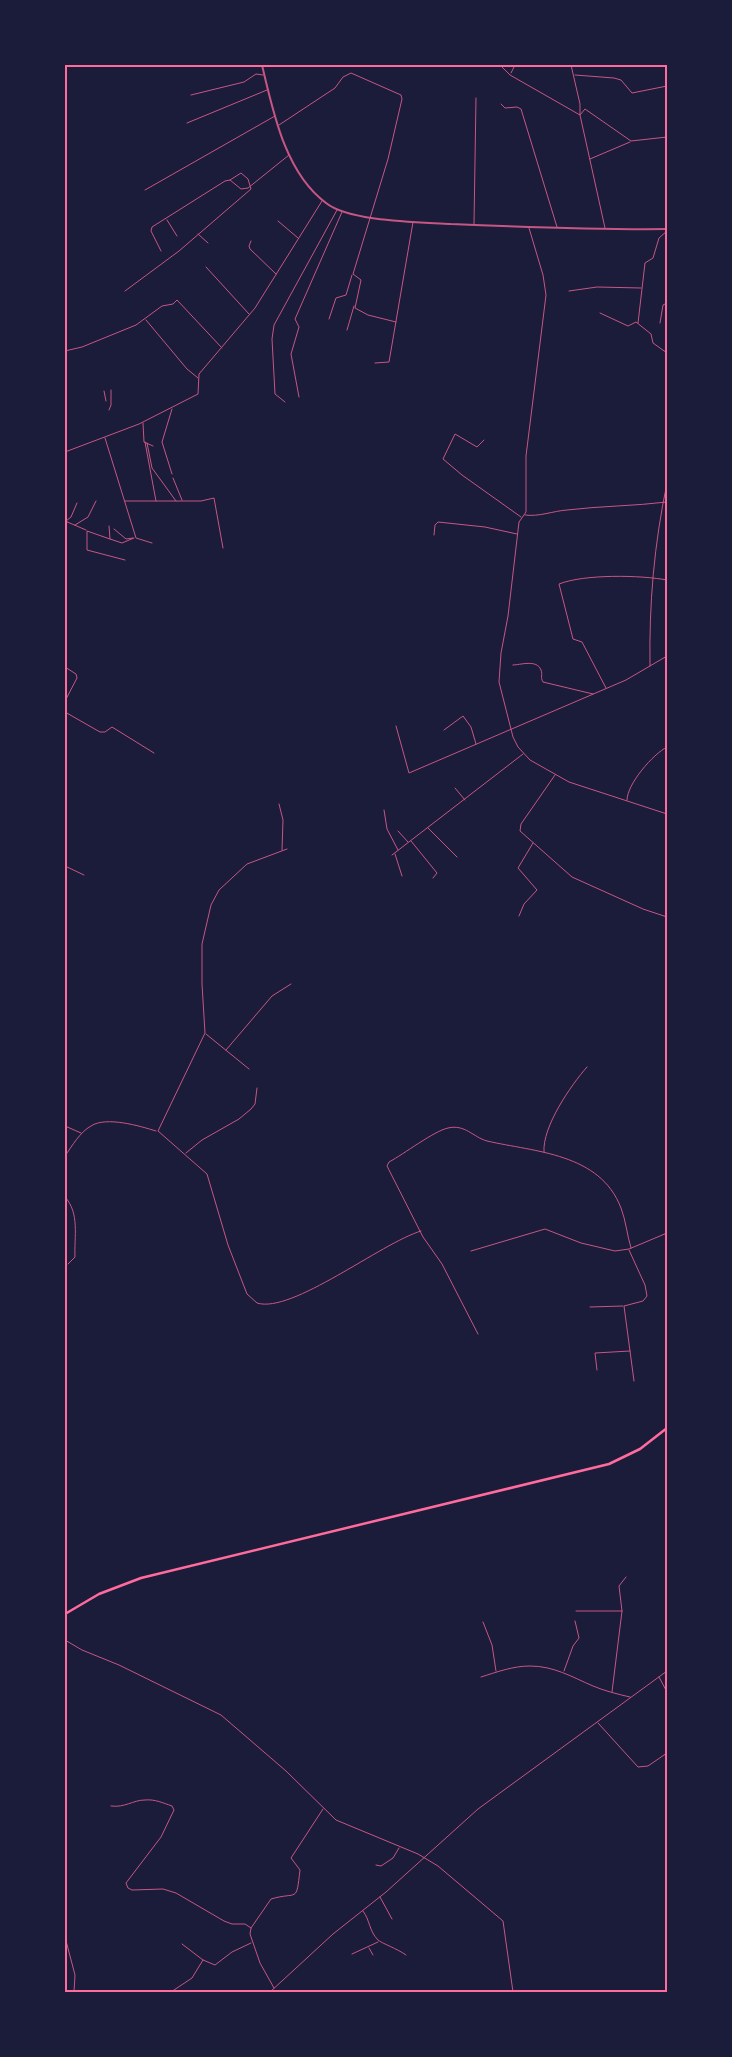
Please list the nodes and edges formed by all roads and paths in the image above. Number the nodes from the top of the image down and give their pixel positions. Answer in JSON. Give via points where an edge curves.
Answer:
{"nodes":[{"id":1,"x":262,"y":65,"type":"edge"},
{"id":2,"x":500,"y":65,"type":"edge"},
{"id":3,"x":515,"y":65,"type":"edge"},
{"id":4,"x":546,"y":65,"type":"edge"},
{"id":5,"x":571,"y":66,"type":"edge"},
{"id":6,"x":264,"y":75,"type":"junction"},
{"id":7,"x":510,"y":75,"type":"junction"},
{"id":8,"x":573,"y":75,"type":"junction"},
{"id":9,"x":667,"y":86,"type":"edge"},
{"id":10,"x":268,"y":89,"type":"junction"},
{"id":11,"x":191,"y":95,"type":"dead end"},
{"id":12,"x":476,"y":98,"type":"dead end"},
{"id":13,"x":501,"y":104,"type":"dead end"},
{"id":14,"x":580,"y":115,"type":"junction"},
{"id":15,"x":275,"y":116,"type":"junction"},
{"id":16,"x":186,"y":123,"type":"dead end"},
{"id":17,"x":278,"y":126,"type":"junction"},
{"id":18,"x":667,"y":137,"type":"edge"},
{"id":19,"x":631,"y":141,"type":"junction"},
{"id":20,"x":289,"y":154,"type":"junction"},
{"id":21,"x":589,"y":159,"type":"junction"},
{"id":22,"x":230,"y":180,"type":"junction"},
{"id":23,"x":252,"y":186,"type":"junction"},
{"id":24,"x":145,"y":190,"type":"dead end"},
{"id":25,"x":322,"y":201,"type":"junction"},
{"id":26,"x":337,"y":210,"type":"junction"},
{"id":27,"x":342,"y":212,"type":"junction"},
{"id":28,"x":371,"y":217,"type":"junction"},
{"id":29,"x":167,"y":220,"type":"junction"},
{"id":30,"x":278,"y":221,"type":"dead end"},
{"id":31,"x":413,"y":221,"type":"junction"},
{"id":32,"x":474,"y":225,"type":"junction"},
{"id":33,"x":529,"y":228,"type":"junction"},
{"id":34,"x":557,"y":228,"type":"junction"},
{"id":35,"x":605,"y":229,"type":"junction"},
{"id":36,"x":667,"y":230,"type":"edge"},
{"id":37,"x":198,"y":234,"type":"junction"},
{"id":38,"x":177,"y":236,"type":"dead end"},
{"id":39,"x":298,"y":239,"type":"junction"},
{"id":40,"x":251,"y":241,"type":"dead end"},
{"id":41,"x":208,"y":242,"type":"dead end"},
{"id":42,"x":161,"y":251,"type":"dead end"},
{"id":43,"x":206,"y":267,"type":"dead end"},
{"id":44,"x":353,"y":274,"type":"junction"},
{"id":45,"x":276,"y":275,"type":"junction"},
{"id":46,"x":642,"y":288,"type":"junction"},
{"id":47,"x":125,"y":291,"type":"dead end"},
{"id":48,"x":569,"y":291,"type":"dead end"},
{"id":49,"x":667,"y":304,"type":"edge"},
{"id":50,"x":354,"y":305,"type":"junction"},
{"id":51,"x":600,"y":313,"type":"dead end"},
{"id":52,"x":250,"y":315,"type":"junction"},
{"id":53,"x":146,"y":319,"type":"junction"},
{"id":54,"x":328,"y":319,"type":"dead end"},
{"id":55,"x":396,"y":322,"type":"junction"},
{"id":56,"x":638,"y":323,"type":"junction"},
{"id":57,"x":660,"y":323,"type":"dead end"},
{"id":58,"x":347,"y":330,"type":"dead end"},
{"id":59,"x":222,"y":348,"type":"junction"},
{"id":60,"x":65,"y":351,"type":"edge"},
{"id":61,"x":667,"y":353,"type":"edge"},
{"id":62,"x":375,"y":364,"type":"dead end"},
{"id":63,"x":199,"y":378,"type":"junction"},
{"id":64,"x":111,"y":390,"type":"dead end"},
{"id":65,"x":104,"y":391,"type":"dead end"},
{"id":66,"x":299,"y":397,"type":"dead end"},
{"id":67,"x":106,"y":401,"type":"dead end"},
{"id":68,"x":285,"y":402,"type":"dead end"},
{"id":69,"x":172,"y":408,"type":"junction"},
{"id":70,"x":109,"y":410,"type":"dead end"},
{"id":71,"x":143,"y":422,"type":"junction"},
{"id":72,"x":105,"y":437,"type":"junction"},
{"id":73,"x":484,"y":440,"type":"dead end"},
{"id":74,"x":146,"y":443,"type":"junction"},
{"id":75,"x":153,"y":446,"type":"dead end"},
{"id":76,"x":65,"y":452,"type":"edge"},
{"id":77,"x":172,"y":474,"type":"dead end"},
{"id":78,"x":172,"y":478,"type":"dead end"},
{"id":79,"x":667,"y":483,"type":"edge"},
{"id":80,"x":182,"y":500,"type":"junction"},
{"id":81,"x":96,"y":501,"type":"dead end"},
{"id":82,"x":125,"y":501,"type":"junction"},
{"id":83,"x":176,"y":501,"type":"junction"},
{"id":84,"x":156,"y":502,"type":"junction"},
{"id":85,"x":667,"y":502,"type":"edge"},
{"id":86,"x":77,"y":503,"type":"dead end"},
{"id":87,"x":663,"y":503,"type":"junction"},
{"id":88,"x":524,"y":515,"type":"junction"},
{"id":89,"x":521,"y":518,"type":"junction"},
{"id":90,"x":65,"y":521,"type":"edge"},
{"id":91,"x":75,"y":525,"type":"junction"},
{"id":92,"x":109,"y":526,"type":"dead end"},
{"id":93,"x":114,"y":529,"type":"dead end"},
{"id":94,"x":87,"y":530,"type":"junction"},
{"id":95,"x":518,"y":534,"type":"junction"},
{"id":96,"x":434,"y":535,"type":"dead end"},
{"id":97,"x":135,"y":538,"type":"junction"},
{"id":98,"x":110,"y":539,"type":"junction"},
{"id":99,"x":152,"y":543,"type":"dead end"},
{"id":100,"x":223,"y":548,"type":"dead end"},
{"id":101,"x":125,"y":560,"type":"dead end"},
{"id":102,"x":652,"y":577,"type":"junction"},
{"id":103,"x":667,"y":580,"type":"edge"},
{"id":104,"x":667,"y":656,"type":"edge"},
{"id":105,"x":513,"y":665,"type":"dead end"},
{"id":106,"x":650,"y":666,"type":"junction"},
{"id":107,"x":65,"y":667,"type":"edge"},
{"id":108,"x":606,"y":688,"type":"junction"},
{"id":109,"x":594,"y":694,"type":"junction"},
{"id":110,"x":65,"y":701,"type":"edge"},
{"id":111,"x":65,"y":712,"type":"edge"},
{"id":112,"x":396,"y":726,"type":"dead end"},
{"id":113,"x":512,"y":728,"type":"junction"},
{"id":114,"x":444,"y":730,"type":"dead end"},
{"id":115,"x":476,"y":745,"type":"junction"},
{"id":116,"x":667,"y":746,"type":"edge"},
{"id":117,"x":154,"y":753,"type":"dead end"},
{"id":118,"x":524,"y":754,"type":"junction"},
{"id":119,"x":555,"y":774,"type":"junction"},
{"id":120,"x":667,"y":787,"type":"edge"},
{"id":121,"x":455,"y":788,"type":"dead end"},
{"id":122,"x":667,"y":792,"type":"edge"},
{"id":123,"x":465,"y":800,"type":"junction"},
{"id":124,"x":627,"y":801,"type":"junction"},
{"id":125,"x":279,"y":804,"type":"dead end"},
{"id":126,"x":384,"y":810,"type":"dead end"},
{"id":127,"x":667,"y":814,"type":"edge"},
{"id":128,"x":428,"y":827,"type":"junction"},
{"id":129,"x":398,"y":830,"type":"dead end"},
{"id":130,"x":411,"y":840,"type":"junction"},
{"id":131,"x":408,"y":842,"type":"junction"},
{"id":132,"x":533,"y":842,"type":"junction"},
{"id":133,"x":287,"y":849,"type":"dead end"},
{"id":134,"x":398,"y":850,"type":"junction"},
{"id":135,"x":282,"y":851,"type":"junction"},
{"id":136,"x":457,"y":857,"type":"dead end"},
{"id":137,"x":65,"y":866,"type":"edge"},
{"id":138,"x":84,"y":875,"type":"dead end"},
{"id":139,"x":402,"y":876,"type":"dead end"},
{"id":140,"x":433,"y":878,"type":"dead end"},
{"id":141,"x":519,"y":916,"type":"dead end"},
{"id":142,"x":667,"y":917,"type":"edge"},
{"id":143,"x":291,"y":984,"type":"dead end"},
{"id":144,"x":205,"y":1033,"type":"junction"},
{"id":145,"x":226,"y":1050,"type":"junction"},
{"id":146,"x":587,"y":1067,"type":"dead end"},
{"id":147,"x":249,"y":1069,"type":"dead end"},
{"id":148,"x":257,"y":1088,"type":"dead end"},
{"id":149,"x":65,"y":1126,"type":"edge"},
{"id":150,"x":158,"y":1131,"type":"junction"},
{"id":151,"x":82,"y":1134,"type":"junction"},
{"id":152,"x":544,"y":1152,"type":"junction"},
{"id":153,"x":186,"y":1154,"type":"junction"},
{"id":154,"x":65,"y":1156,"type":"edge"},
{"id":155,"x":65,"y":1197,"type":"edge"},
{"id":156,"x":421,"y":1231,"type":"junction"},
{"id":157,"x":667,"y":1233,"type":"edge"},
{"id":158,"x":630,"y":1249,"type":"junction"},
{"id":159,"x":471,"y":1252,"type":"dead end"},
{"id":160,"x":68,"y":1264,"type":"dead end"},
{"id":161,"x":624,"y":1306,"type":"junction"},
{"id":162,"x":590,"y":1307,"type":"dead end"},
{"id":163,"x":478,"y":1334,"type":"dead end"},
{"id":164,"x":631,"y":1352,"type":"junction"},
{"id":165,"x":597,"y":1370,"type":"dead end"},
{"id":166,"x":634,"y":1381,"type":"dead end"},
{"id":167,"x":667,"y":1428,"type":"edge"},
{"id":168,"x":626,"y":1577,"type":"dead end"},
{"id":169,"x":576,"y":1611,"type":"dead end"},
{"id":170,"x":622,"y":1611,"type":"junction"},
{"id":171,"x":65,"y":1614,"type":"edge"},
{"id":172,"x":575,"y":1621,"type":"dead end"},
{"id":173,"x":483,"y":1622,"type":"dead end"},
{"id":174,"x":65,"y":1640,"type":"edge"},
{"id":175,"x":667,"y":1671,"type":"edge"},
{"id":176,"x":496,"y":1672,"type":"junction"},
{"id":177,"x":564,"y":1672,"type":"junction"},
{"id":178,"x":481,"y":1677,"type":"dead end"},
{"id":179,"x":659,"y":1677,"type":"junction"},
{"id":180,"x":612,"y":1692,"type":"junction"},
{"id":181,"x":667,"y":1692,"type":"edge"},
{"id":182,"x":631,"y":1697,"type":"junction"},
{"id":183,"x":598,"y":1722,"type":"junction"},
{"id":184,"x":667,"y":1753,"type":"edge"},
{"id":185,"x":111,"y":1806,"type":"dead end"},
{"id":186,"x":323,"y":1809,"type":"junction"},
{"id":187,"x":400,"y":1847,"type":"junction"},
{"id":188,"x":424,"y":1857,"type":"junction"},
{"id":189,"x":376,"y":1865,"type":"dead end"},
{"id":190,"x":379,"y":1866,"type":"junction"},
{"id":191,"x":379,"y":1872,"type":"dead end"},
{"id":192,"x":380,"y":1896,"type":"junction"},
{"id":193,"x":362,"y":1911,"type":"junction"},
{"id":194,"x":392,"y":1918,"type":"dead end"},
{"id":195,"x":251,"y":1928,"type":"junction"},
{"id":196,"x":65,"y":1937,"type":"edge"},
{"id":197,"x":379,"y":1942,"type":"junction"},
{"id":198,"x":251,"y":1943,"type":"junction"},
{"id":199,"x":182,"y":1944,"type":"dead end"},
{"id":200,"x":369,"y":1948,"type":"junction"},
{"id":201,"x":352,"y":1954,"type":"dead end"},
{"id":202,"x":374,"y":1955,"type":"dead end"},
{"id":203,"x":406,"y":1955,"type":"dead end"},
{"id":204,"x":204,"y":1960,"type":"junction"},
{"id":205,"x":178,"y":1988,"type":"junction"},
{"id":206,"x":274,"y":1988,"type":"junction"},
{"id":207,"x":74,"y":1992,"type":"edge"},
{"id":208,"x":171,"y":1992,"type":"edge"},
{"id":209,"x":180,"y":1992,"type":"edge"},
{"id":210,"x":270,"y":1992,"type":"edge"},
{"id":211,"x":513,"y":1992,"type":"edge"}],
"edges":[{"from":1,"to":6,"type":"street"},
{"from":2,"to":7,"type":"street"},
{"from":3,"to":7,"type":"street"},
{"from":4,"to":5,"type":"street"},
{"from":5,"to":8,"type":"street"},
{"from":6,"to":10,"type":"street"},
{"from":6,"to":11,"type":"street","via":[[256,74],[244,82]]},
{"from":7,"to":14,"type":"street"},
{"from":8,"to":9,"type":"street","via":[[621,80],[632,93]]},
{"from":8,"to":14,"type":"street"},
{"from":10,"to":15,"type":"street"},
{"from":10,"to":16,"type":"street"},
{"from":12,"to":32,"type":"street"},
{"from":13,"to":34,"type":"street","via":[[505,108],[521,109]]},
{"from":14,"to":19,"type":"street","via":[[585,109]]},
{"from":14,"to":21,"type":"street"},
{"from":15,"to":17,"type":"street"},
{"from":15,"to":24,"type":"street"},
{"from":17,"to":20,"type":"street"},
{"from":17,"to":28,"type":"street","via":[[335,88],[351,72],[400,94],[402,99],[390,151]]},
{"from":18,"to":19,"type":"street"},
{"from":19,"to":21,"type":"street"},
{"from":20,"to":23,"type":"street"},
{"from":20,"to":25,"type":"street"},
{"from":21,"to":35,"type":"street"},
{"from":22,"to":23,"type":"street","via":[[243,189]]},
{"from":22,"to":23,"type":"street","via":[[241,173]]},
{"from":22,"to":29,"type":"street"},
{"from":23,"to":37,"type":"street"},
{"from":25,"to":26,"type":"street"},
{"from":25,"to":39,"type":"street"},
{"from":26,"to":27,"type":"street"},
{"from":26,"to":68,"type":"street","via":[[274,325],[275,394]]},
{"from":27,"to":28,"type":"street"},
{"from":27,"to":66,"type":"street","via":[[295,319],[299,327],[291,362]]},
{"from":28,"to":31,"type":"street"},
{"from":28,"to":44,"type":"street"},
{"from":29,"to":38,"type":"street"},
{"from":29,"to":42,"type":"street","via":[[151,230]]},
{"from":30,"to":39,"type":"street"},
{"from":31,"to":32,"type":"street"},
{"from":31,"to":55,"type":"street"},
{"from":32,"to":33,"type":"street"},
{"from":33,"to":34,"type":"street"},
{"from":33,"to":88,"type":"street","via":[[546,291],[526,456]]},
{"from":34,"to":35,"type":"street"},
{"from":35,"to":36,"type":"street"},
{"from":36,"to":46,"type":"street","via":[[659,238],[653,258],[644,263]]},
{"from":37,"to":41,"type":"street"},
{"from":37,"to":47,"type":"street"},
{"from":39,"to":45,"type":"street"},
{"from":40,"to":45,"type":"street","via":[[250,249]]},
{"from":43,"to":52,"type":"street"},
{"from":44,"to":50,"type":"street","via":[[361,280]]},
{"from":44,"to":54,"type":"street","via":[[346,295],[336,298]]},
{"from":45,"to":52,"type":"street"},
{"from":46,"to":48,"type":"street","via":[[598,287]]},
{"from":46,"to":56,"type":"street"},
{"from":49,"to":57,"type":"street","via":[[663,305]]},
{"from":50,"to":55,"type":"street","via":[[364,313]]},
{"from":50,"to":58,"type":"street"},
{"from":51,"to":56,"type":"street","via":[[628,326]]},
{"from":52,"to":59,"type":"street"},
{"from":53,"to":59,"type":"street","via":[[162,306],[177,300]]},
{"from":53,"to":60,"type":"street","via":[[92,344]]},
{"from":53,"to":63,"type":"street","via":[[187,370]]},
{"from":55,"to":62,"type":"street","via":[[389,362]]},
{"from":56,"to":61,"type":"street","via":[[651,334],[653,343]]},
{"from":59,"to":63,"type":"street"},
{"from":63,"to":69,"type":"street","via":[[198,394]]},
{"from":64,"to":70,"type":"street"},
{"from":65,"to":67,"type":"street"},
{"from":69,"to":71,"type":"street"},
{"from":69,"to":77,"type":"street","via":[[162,442]]},
{"from":71,"to":72,"type":"street"},
{"from":71,"to":74,"type":"street"},
{"from":72,"to":76,"type":"street"},
{"from":72,"to":82,"type":"street"},
{"from":73,"to":89,"type":"street","via":[[477,447],[455,434],[443,459]]},
{"from":74,"to":75,"type":"street"},
{"from":74,"to":83,"type":"street","via":[[152,468]]},
{"from":74,"to":84,"type":"street"},
{"from":78,"to":80,"type":"street"},
{"from":79,"to":87,"type":"street"},
{"from":80,"to":83,"type":"street"},
{"from":80,"to":100,"type":"street","via":[[201,502],[214,498]]},
{"from":81,"to":91,"type":"street","via":[[88,517]]},
{"from":82,"to":84,"type":"street"},
{"from":82,"to":97,"type":"street"},
{"from":83,"to":84,"type":"street"},
{"from":85,"to":87,"type":"street"},
{"from":86,"to":90,"type":"street","via":[[71,518]]},
{"from":87,"to":88,"type":"street"},
{"from":87,"to":102,"type":"street"},
{"from":88,"to":89,"type":"street"},
{"from":89,"to":95,"type":"street"},
{"from":90,"to":91,"type":"street"},
{"from":91,"to":94,"type":"street"},
{"from":92,"to":98,"type":"street"},
{"from":93,"to":97,"type":"street","via":[[126,538]]},
{"from":94,"to":98,"type":"street"},
{"from":94,"to":101,"type":"street","via":[[87,550]]},
{"from":95,"to":96,"type":"street","via":[[438,522],[434,525]]},
{"from":95,"to":113,"type":"street","via":[[499,682]]},
{"from":97,"to":98,"type":"street","via":[[122,543]]},
{"from":97,"to":99,"type":"street"},
{"from":102,"to":103,"type":"street"},
{"from":102,"to":106,"type":"street"},
{"from":102,"to":108,"type":"street","via":[[614,577],[559,584],[573,639],[582,642]]},
{"from":104,"to":106,"type":"street"},
{"from":105,"to":109,"type":"street","via":[[538,666],[543,682]]},
{"from":106,"to":108,"type":"street","via":[[636,676]]},
{"from":107,"to":110,"type":"street","via":[[77,678]]},
{"from":108,"to":109,"type":"street"},
{"from":109,"to":113,"type":"street"},
{"from":111,"to":117,"type":"street","via":[[100,732],[112,727]]},
{"from":112,"to":115,"type":"street","via":[[409,773]]},
{"from":113,"to":115,"type":"street"},
{"from":113,"to":118,"type":"street","via":[[513,737]]},
{"from":114,"to":115,"type":"street","via":[[463,716],[471,727]]},
{"from":116,"to":124,"type":"street","via":[[653,755],[629,788]]},
{"from":118,"to":119,"type":"street"},
{"from":118,"to":123,"type":"street"},
{"from":119,"to":124,"type":"street","via":[[576,785]]},
{"from":119,"to":132,"type":"street","via":[[519,827],[522,834]]},
{"from":120,"to":122,"type":"street"},
{"from":121,"to":123,"type":"street"},
{"from":123,"to":128,"type":"street"},
{"from":124,"to":127,"type":"street"},
{"from":125,"to":135,"type":"street","via":[[283,820]]},
{"from":126,"to":134,"type":"street","via":[[387,829]]},
{"from":128,"to":130,"type":"street"},
{"from":128,"to":136,"type":"street"},
{"from":129,"to":131,"type":"street"},
{"from":130,"to":131,"type":"street"},
{"from":130,"to":140,"type":"street","via":[[437,873]]},
{"from":131,"to":134,"type":"street"},
{"from":132,"to":141,"type":"street","via":[[518,868],[537,890],[524,904]]},
{"from":132,"to":142,"type":"street","via":[[572,877]]},
{"from":133,"to":135,"type":"street"},
{"from":134,"to":139,"type":"street","via":[[393,854]]},
{"from":135,"to":144,"type":"street","via":[[248,864],[220,890],[211,905],[202,944]]},
{"from":137,"to":138,"type":"street"},
{"from":143,"to":145,"type":"street","via":[[272,996]]},
{"from":144,"to":145,"type":"street"},
{"from":144,"to":150,"type":"street"},
{"from":145,"to":147,"type":"street"},
{"from":146,"to":152,"type":"street","via":[[565,1096],[546,1137]]},
{"from":148,"to":153,"type":"street","via":[[251,1109]]},
{"from":149,"to":151,"type":"street"},
{"from":150,"to":151,"type":"street","via":[[106,1123],[93,1124]]},
{"from":150,"to":153,"type":"street"},
{"from":151,"to":154,"type":"street"},
{"from":152,"to":156,"type":"street","via":[[487,1141],[464,1128],[454,1127],[441,1130],[389,1162],[387,1166]]},
{"from":152,"to":158,"type":"street","via":[[576,1162],[610,1188],[621,1208]]},
{"from":153,"to":156,"type":"street","via":[[207,1174],[228,1245],[248,1294],[257,1304],[275,1305],[394,1241]]},
{"from":155,"to":160,"type":"street","via":[[72,1207],[76,1227],[75,1257]]},
{"from":156,"to":163,"type":"street"},
{"from":157,"to":158,"type":"street"},
{"from":158,"to":159,"type":"street","via":[[606,1250],[545,1229]]},
{"from":158,"to":161,"type":"street","via":[[647,1296],[643,1301]]},
{"from":161,"to":162,"type":"street"},
{"from":161,"to":164,"type":"street"},
{"from":164,"to":165,"type":"street","via":[[595,1353]]},
{"from":164,"to":166,"type":"street"},
{"from":167,"to":171,"type":"main road","via":[[640,1449],[609,1464],[141,1578],[98,1594]]},
{"from":168,"to":170,"type":"street","via":[[619,1586]]},
{"from":169,"to":170,"type":"street"},
{"from":170,"to":180,"type":"street"},
{"from":172,"to":177,"type":"street","via":[[579,1638]]},
{"from":173,"to":176,"type":"street","via":[[492,1644]]},
{"from":174,"to":186,"type":"street","via":[[221,1715],[286,1771]]},
{"from":175,"to":179,"type":"street"},
{"from":176,"to":177,"type":"street","via":[[530,1666]]},
{"from":176,"to":178,"type":"street"},
{"from":177,"to":180,"type":"street"},
{"from":179,"to":181,"type":"street"},
{"from":179,"to":182,"type":"street"},
{"from":180,"to":182,"type":"street"},
{"from":182,"to":183,"type":"street"},
{"from":183,"to":184,"type":"street","via":[[638,1766],[648,1766]]},
{"from":183,"to":188,"type":"street","via":[[478,1809]]},
{"from":185,"to":195,"type":"street","via":[[120,1808],[144,1799],[172,1806],[174,1810],[161,1837],[126,1882],[128,1888],[163,1889],[176,1893],[224,1921]]},
{"from":186,"to":187,"type":"street","via":[[341,1823]]},
{"from":186,"to":195,"type":"street","via":[[291,1858],[300,1870],[296,1893],[291,1897],[271,1899]]},
{"from":187,"to":188,"type":"street"},
{"from":187,"to":190,"type":"street","via":[[393,1858]]},
{"from":188,"to":192,"type":"street"},
{"from":188,"to":211,"type":"street","via":[[503,1921]]},
{"from":189,"to":190,"type":"street"},
{"from":190,"to":191,"type":"street"},
{"from":192,"to":193,"type":"street"},
{"from":192,"to":194,"type":"street"},
{"from":193,"to":197,"type":"street","via":[[369,1929]]},
{"from":193,"to":206,"type":"street"},
{"from":195,"to":198,"type":"street"},
{"from":196,"to":207,"type":"street","via":[[74,1975]]},
{"from":197,"to":200,"type":"street"},
{"from":197,"to":203,"type":"street"},
{"from":198,"to":204,"type":"street","via":[[232,1952],[218,1965]]},
{"from":198,"to":206,"type":"street"},
{"from":199,"to":204,"type":"street"},
{"from":200,"to":201,"type":"street"},
{"from":200,"to":202,"type":"street"},
{"from":204,"to":205,"type":"street","via":[[192,1978]]},
{"from":205,"to":208,"type":"street"},
{"from":205,"to":209,"type":"street"},
{"from":206,"to":210,"type":"street"}]}
